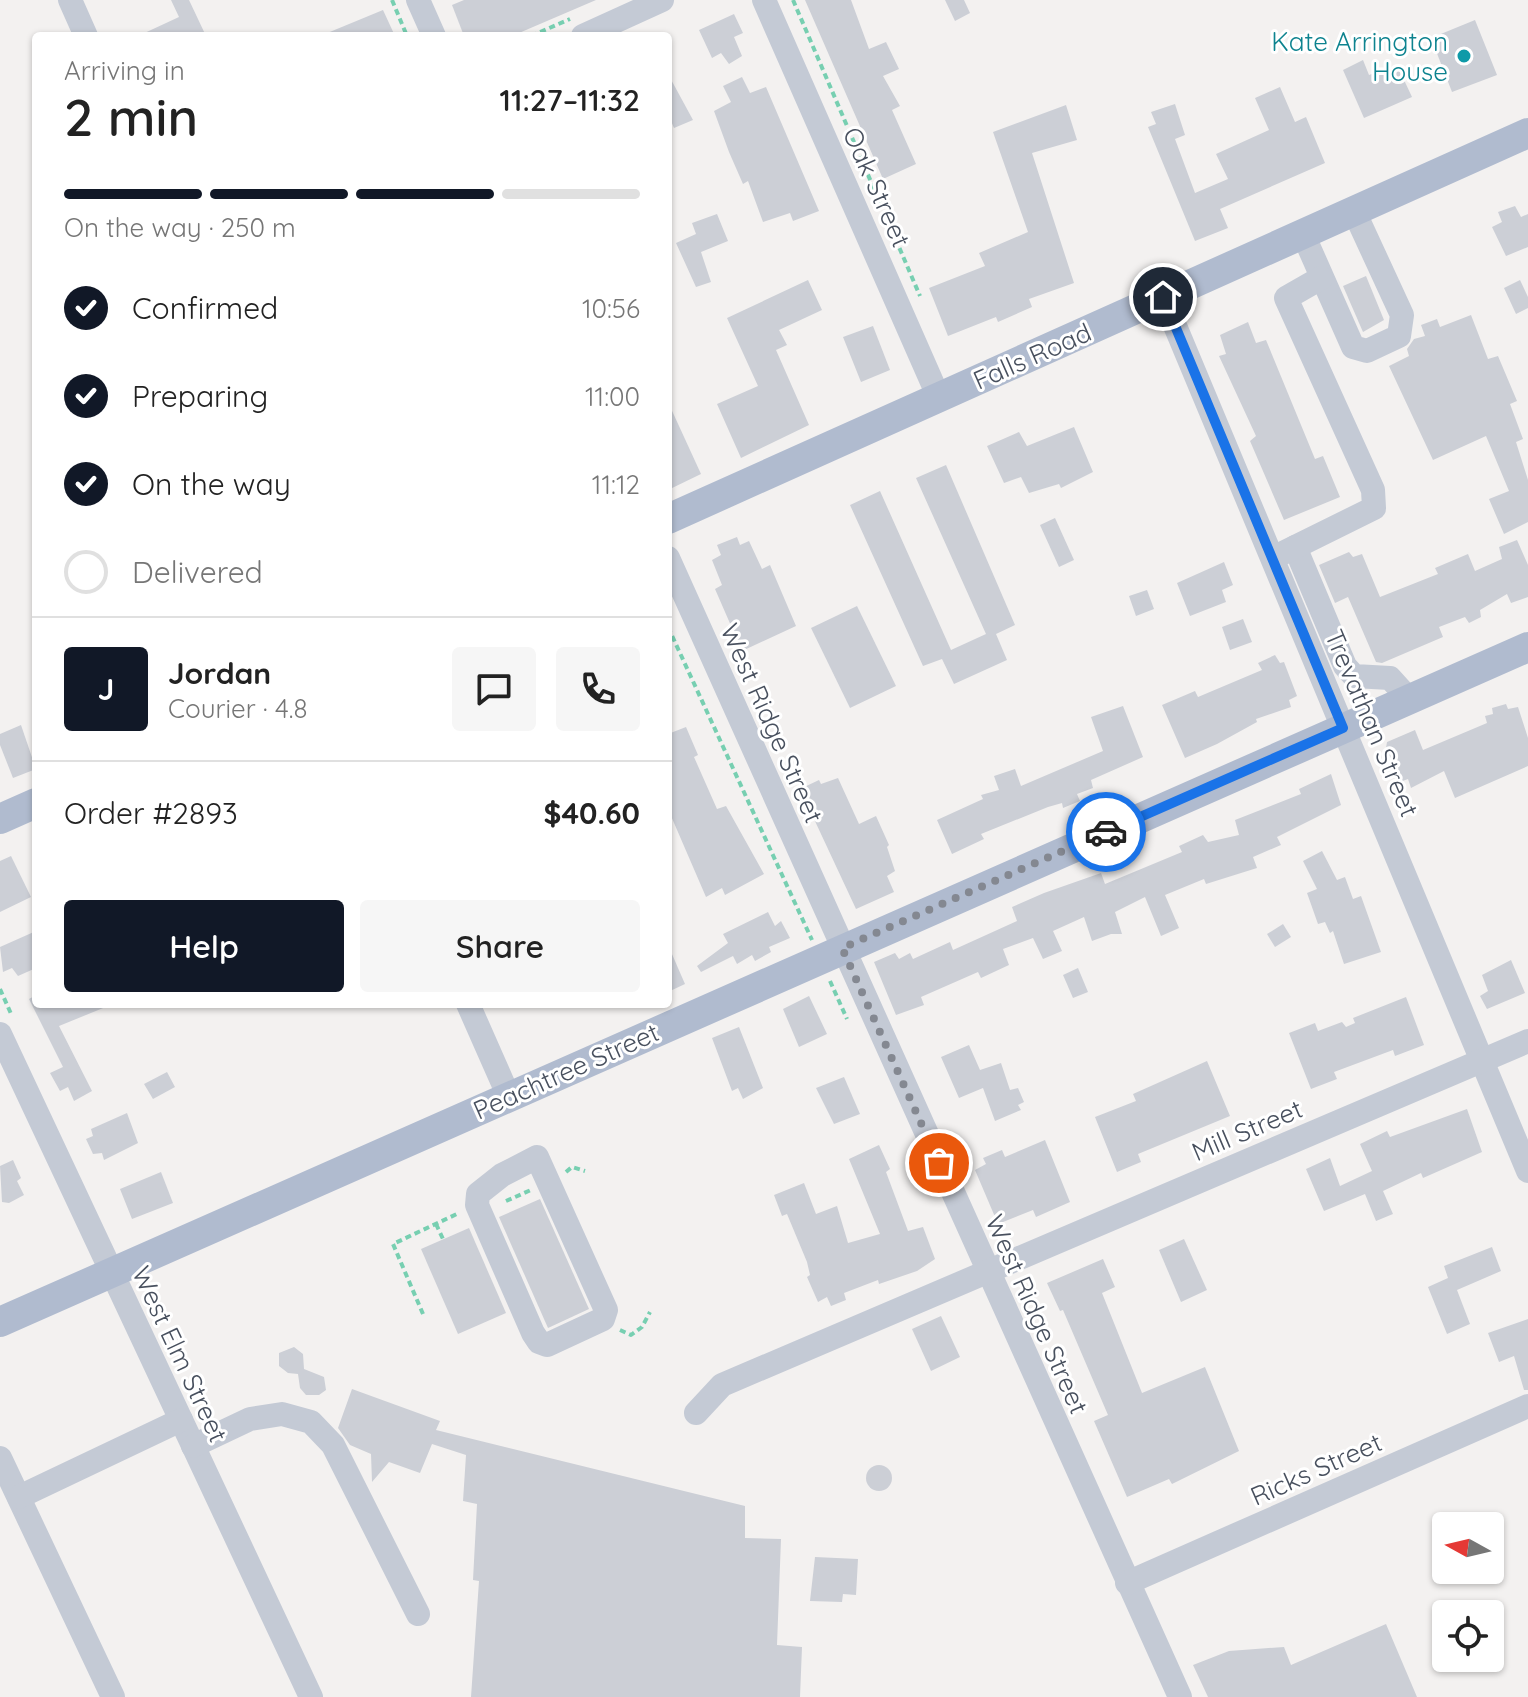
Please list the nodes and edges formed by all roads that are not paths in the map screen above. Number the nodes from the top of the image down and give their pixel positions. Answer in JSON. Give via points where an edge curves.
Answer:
{"nodes":[{"id":1,"x":70,"y":0,"type":"edge"},
{"id":2,"x":418,"y":0,"type":"edge"},
{"id":3,"x":662,"y":0,"type":"edge"},
{"id":4,"x":764,"y":0,"type":"edge"},
{"id":5,"x":84,"y":32,"type":"edge"},
{"id":6,"x":432,"y":32,"type":"edge"},
{"id":7,"x":592,"y":32,"type":"edge"},
{"id":8,"x":1528,"y":133,"type":"edge"},
{"id":9,"x":1354,"y":211,"type":"junction"},
{"id":10,"x":1303,"y":234,"type":"junction"},
{"id":11,"x":1321,"y":278,"type":"junction"},
{"id":12,"x":1163,"y":297,"type":"junction"},
{"id":13,"x":939,"y":398,"type":"junction"},
{"id":14,"x":672,"y":517,"type":"edge"},
{"id":15,"x":1295,"y":547,"type":"junction"},
{"id":16,"x":1273,"y":558,"type":"junction"},
{"id":17,"x":672,"y":568,"type":"edge"},
{"id":18,"x":1322,"y":610,"type":"junction"},
{"id":19,"x":1298,"y":620,"type":"junction"},
{"id":20,"x":1528,"y":647,"type":"edge"},
{"id":21,"x":1409,"y":699,"type":"junction"},
{"id":22,"x":1343,"y":728,"type":"junction"},
{"id":23,"x":32,"y":805,"type":"edge"},
{"id":24,"x":0,"y":819,"type":"edge"},
{"id":25,"x":831,"y":953,"type":"junction"},
{"id":26,"x":470,"y":1008,"type":"edge"},
{"id":27,"x":0,"y":1034,"type":"edge"},
{"id":28,"x":1528,"y":1041,"type":"edge"},
{"id":29,"x":1482,"y":1060,"type":"junction"},
{"id":30,"x":509,"y":1097,"type":"junction"},
{"id":31,"x":1528,"y":1171,"type":"edge"},
{"id":32,"x":548,"y":1183,"type":"joint"},
{"id":33,"x":987,"y":1271,"type":"junction"},
{"id":34,"x":112,"y":1273,"type":"junction"},
{"id":35,"x":0,"y":1322,"type":"edge"},
{"id":36,"x":1528,"y":1406,"type":"edge"},
{"id":37,"x":696,"y":1413,"type":"dead end"},
{"id":38,"x":181,"y":1420,"type":"junction"},
{"id":39,"x":193,"y":1446,"type":"junction"},
{"id":40,"x":0,"y":1458,"type":"edge"},
{"id":41,"x":19,"y":1497,"type":"junction"},
{"id":42,"x":1127,"y":1583,"type":"junction"},
{"id":43,"x":418,"y":1614,"type":"dead end"},
{"id":44,"x":113,"y":1697,"type":"edge"},
{"id":45,"x":311,"y":1697,"type":"edge"},
{"id":46,"x":1180,"y":1697,"type":"edge"}],
"edges":[{"from":1,"to":5,"type":"street"},
{"from":2,"to":6,"type":"street"},
{"from":3,"to":7,"type":"street"},
{"from":4,"to":13,"type":"street","name":"Oak Street"},
{"from":8,"to":9,"type":"main road","name":"Falls Road"},
{"from":9,"to":10,"type":"main road","name":"Falls Road"},
{"from":9,"to":11,"type":"street","via":[[1402,315],[1399,336],[1367,351],[1353,347]]},
{"from":10,"to":11,"type":"street"},
{"from":10,"to":12,"type":"main road","name":"Falls Road"},
{"from":11,"to":15,"type":"street","via":[[1286,298],[1373,490],[1374,508]]},
{"from":12,"to":13,"type":"main road","name":"Falls Road"},
{"from":12,"to":16,"type":"street","name":"Trevathan Street"},
{"from":13,"to":14,"type":"main road","name":"Falls Road"},
{"from":15,"to":16,"type":"street"},
{"from":15,"to":18,"type":"street"},
{"from":16,"to":19,"type":"street","name":"Trevathan Street"},
{"from":17,"to":25,"type":"street","name":"West Ridge Street"},
{"from":18,"to":19,"type":"street"},
{"from":18,"to":21,"type":"street","via":[[1354,676],[1390,678]]},
{"from":19,"to":22,"type":"street","name":"Trevathan Street"},
{"from":20,"to":21,"type":"main road","name":"Peachtree Street"},
{"from":21,"to":22,"type":"main road","name":"Peachtree Street"},
{"from":22,"to":25,"type":"main road","name":"Peachtree Street"},
{"from":22,"to":29,"type":"street","name":"Trevathan Street"},
{"from":23,"to":24,"type":"main road"},
{"from":25,"to":30,"type":"main road","name":"Peachtree Street"},
{"from":25,"to":33,"type":"street","name":"West Ridge Street"},
{"from":26,"to":30,"type":"street"},
{"from":27,"to":34,"type":"street","name":"West Elm Street"},
{"from":28,"to":29,"type":"street","name":"Mill Street"},
{"from":29,"to":31,"type":"street","name":"Trevathan Street"},
{"from":29,"to":33,"type":"street","name":"Mill Street"},
{"from":30,"to":34,"type":"main road","name":"Peachtree Street"},
{"from":32,"to":32,"type":"street","via":[[537,1157],[487,1185],[478,1194],[477,1205],[533,1333],[547,1345],[603,1319],[606,1310]]},
{"from":33,"to":37,"type":"street","name":"Mill Street","via":[[722,1385]]},
{"from":33,"to":42,"type":"street","name":"West Ridge Street"},
{"from":34,"to":35,"type":"main road","name":"Peachtree Street"},
{"from":34,"to":38,"type":"street","name":"West Elm Street"},
{"from":36,"to":42,"type":"street","name":"Ricks Street"},
{"from":38,"to":39,"type":"street","name":"West Elm Street"},
{"from":38,"to":41,"type":"street"},
{"from":39,"to":43,"type":"street","via":[[250,1419],[282,1414],[311,1422],[333,1445]]},
{"from":39,"to":45,"type":"street","name":"West Elm Street"},
{"from":40,"to":41,"type":"street"},
{"from":41,"to":44,"type":"street"},
{"from":42,"to":46,"type":"street","name":"West Ridge Street"}]}
